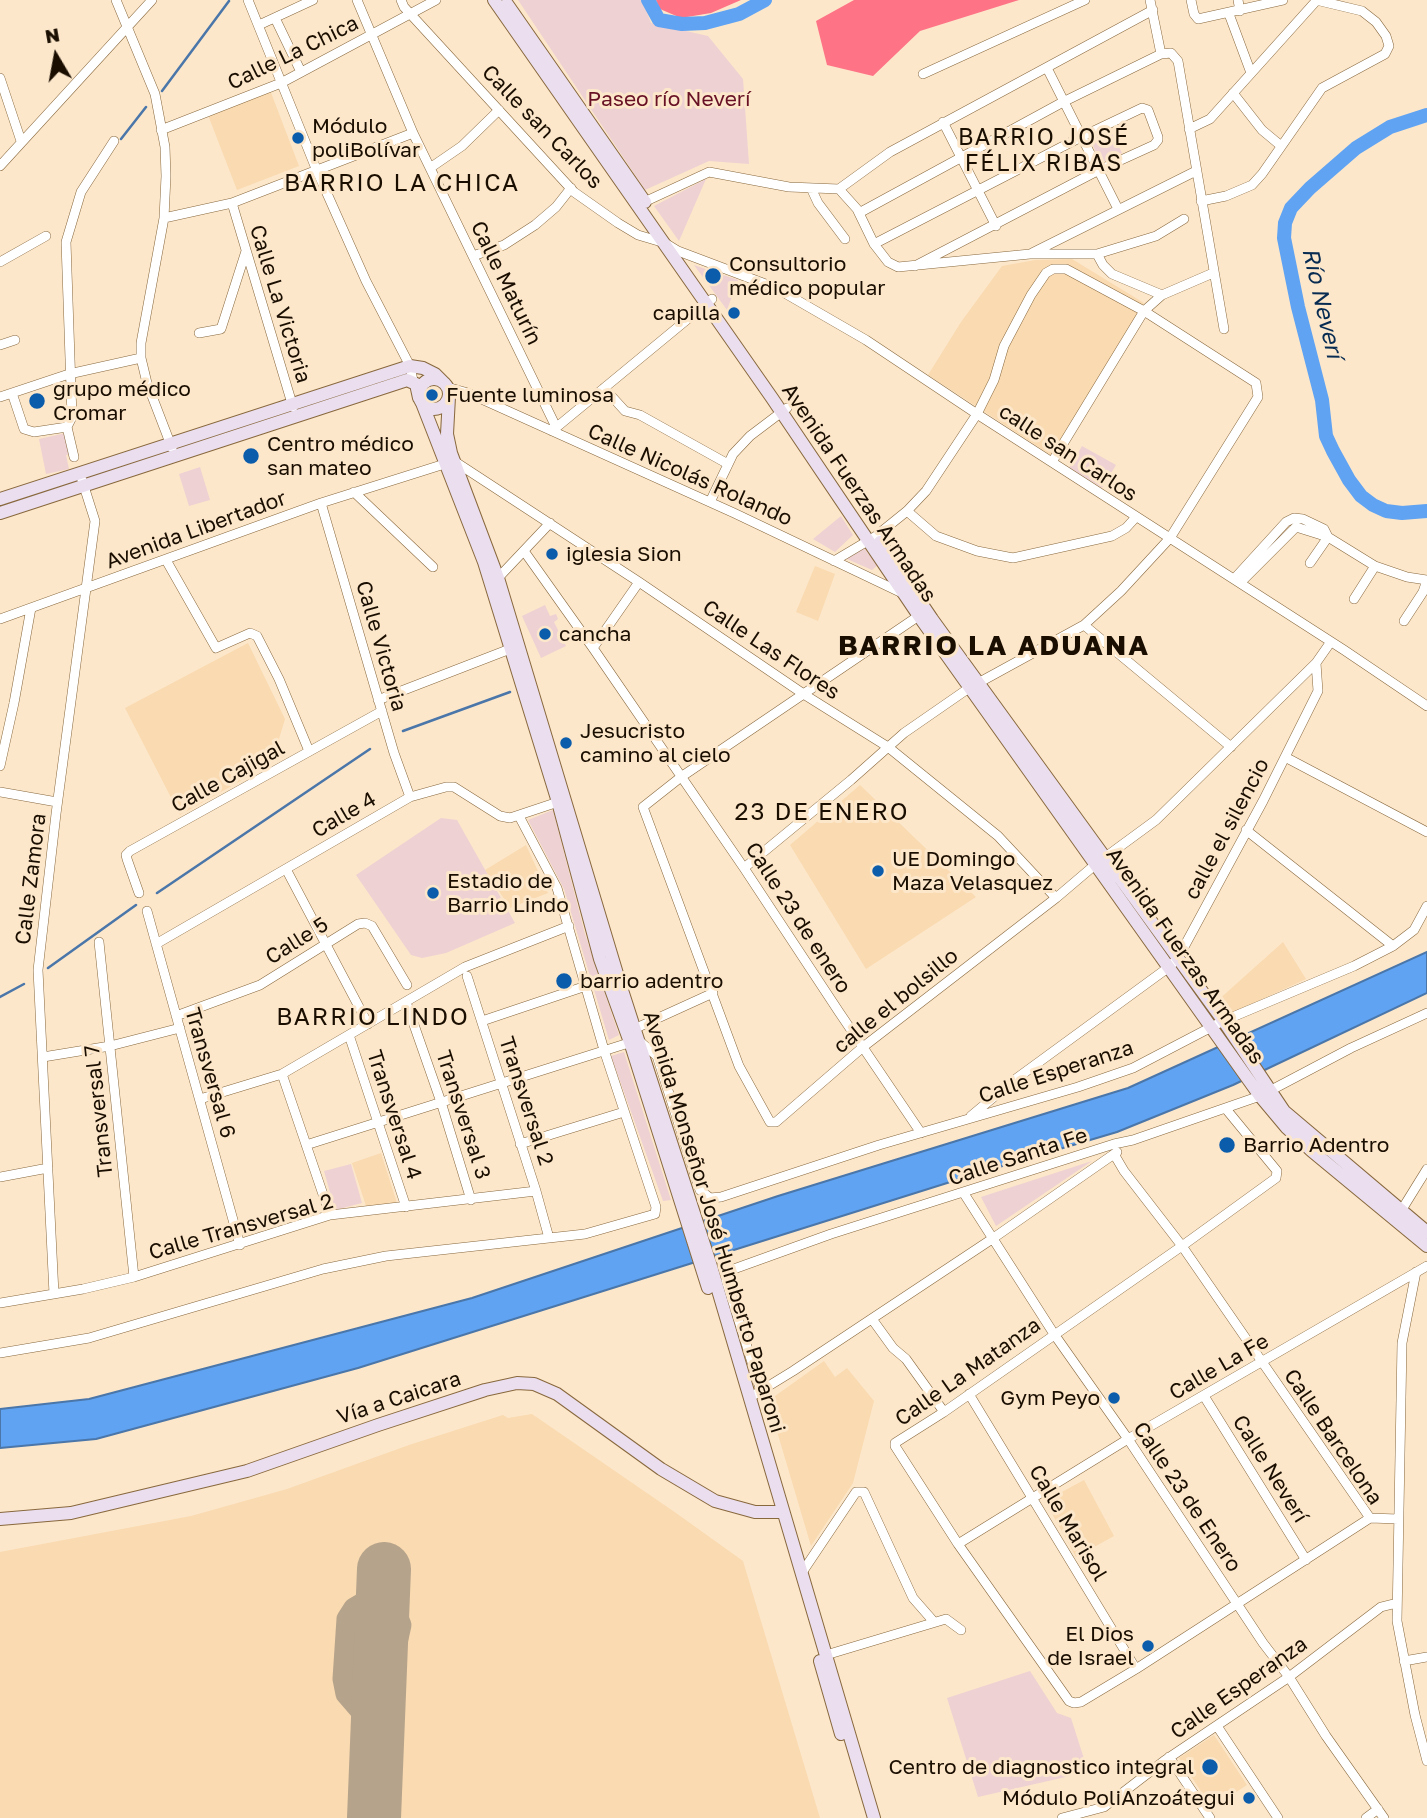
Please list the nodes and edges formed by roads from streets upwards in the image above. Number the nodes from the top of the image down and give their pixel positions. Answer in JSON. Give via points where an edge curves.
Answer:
{"nodes":[{"id":1,"x":116,"y":0,"type":"edge"},
{"id":2,"x":152,"y":0,"type":"edge"},
{"id":3,"x":248,"y":0,"type":"edge"},
{"id":4,"x":313,"y":0,"type":"edge"},
{"id":5,"x":357,"y":0,"type":"edge"},
{"id":6,"x":401,"y":0,"type":"edge"},
{"id":7,"x":436,"y":0,"type":"edge"},
{"id":8,"x":494,"y":0,"type":"edge"},
{"id":9,"x":504,"y":0,"type":"edge"},
{"id":10,"x":1086,"y":0,"type":"edge"},
{"id":11,"x":1191,"y":0,"type":"edge"},
{"id":12,"x":1238,"y":0,"type":"edge"},
{"id":13,"x":1283,"y":0,"type":"edge"},
{"id":14,"x":1316,"y":0,"type":"edge"},
{"id":15,"x":1151,"y":5,"type":"edge"},
{"id":16,"x":1240,"y":11,"type":"junction"},
{"id":17,"x":410,"y":13,"type":"junction"},
{"id":18,"x":1229,"y":14,"type":"junction"},
{"id":19,"x":275,"y":18,"type":"junction"},
{"id":20,"x":259,"y":25,"type":"junction"},
{"id":21,"x":126,"y":28,"type":"junction"},
{"id":22,"x":371,"y":35,"type":"junction"},
{"id":23,"x":1161,"y":54,"type":"junction"},
{"id":24,"x":1046,"y":68,"type":"junction"},
{"id":25,"x":301,"y":72,"type":"junction"},
{"id":26,"x":1251,"y":73,"type":"junction"},
{"id":27,"x":923,"y":74,"type":"dead end"},
{"id":28,"x":0,"y":78,"type":"edge"},
{"id":29,"x":281,"y":83,"type":"junction"},
{"id":30,"x":1233,"y":93,"type":"junction"},
{"id":31,"x":1063,"y":102,"type":"junction"},
{"id":32,"x":499,"y":110,"type":"junction"},
{"id":33,"x":943,"y":122,"type":"junction"},
{"id":34,"x":1189,"y":129,"type":"junction"},
{"id":35,"x":162,"y":130,"type":"junction"},
{"id":36,"x":413,"y":133,"type":"junction"},
{"id":37,"x":1081,"y":136,"type":"junction"},
{"id":38,"x":21,"y":141,"type":"junction"},
{"id":39,"x":114,"y":141,"type":"dead end"},
{"id":40,"x":1280,"y":145,"type":"junction"},
{"id":41,"x":962,"y":157,"type":"junction"},
{"id":42,"x":0,"y":166,"type":"edge"},
{"id":43,"x":430,"y":168,"type":"junction"},
{"id":44,"x":1099,"y":170,"type":"junction"},
{"id":45,"x":317,"y":171,"type":"junction"},
{"id":46,"x":1196,"y":171,"type":"junction"},
{"id":47,"x":571,"y":188,"type":"junction"},
{"id":48,"x":811,"y":188,"type":"junction"},
{"id":49,"x":839,"y":189,"type":"junction"},
{"id":50,"x":979,"y":190,"type":"junction"},
{"id":51,"x":1201,"y":201,"type":"junction"},
{"id":52,"x":232,"y":203,"type":"junction"},
{"id":53,"x":641,"y":204,"type":"junction"},
{"id":54,"x":1118,"y":209,"type":"junction"},
{"id":55,"x":859,"y":213,"type":"junction"},
{"id":56,"x":164,"y":218,"type":"junction"},
{"id":57,"x":1184,"y":219,"type":"dead end"},
{"id":58,"x":996,"y":226,"type":"junction"},
{"id":59,"x":46,"y":236,"type":"dead end"},
{"id":60,"x":845,"y":239,"type":"dead end"},
{"id":61,"x":665,"y":243,"type":"junction"},
{"id":62,"x":874,"y":244,"type":"junction"},
{"id":63,"x":246,"y":251,"type":"junction"},
{"id":64,"x":678,"y":251,"type":"junction"},
{"id":65,"x":1030,"y":254,"type":"junction"},
{"id":66,"x":1097,"y":254,"type":"junction"},
{"id":67,"x":473,"y":256,"type":"junction"},
{"id":68,"x":0,"y":262,"type":"edge"},
{"id":69,"x":915,"y":266,"type":"junction"},
{"id":70,"x":1213,"y":274,"type":"junction"},
{"id":71,"x":1163,"y":295,"type":"junction"},
{"id":72,"x":709,"y":301,"type":"junction"},
{"id":73,"x":1144,"y":311,"type":"junction"},
{"id":74,"x":1224,"y":330,"type":"dead end"},
{"id":75,"x":199,"y":333,"type":"dead end"},
{"id":76,"x":15,"y":340,"type":"dead end"},
{"id":77,"x":0,"y":345,"type":"edge"},
{"id":78,"x":141,"y":358,"type":"junction"},
{"id":79,"x":410,"y":366,"type":"junction"},
{"id":80,"x":69,"y":374,"type":"junction"},
{"id":81,"x":413,"y":381,"type":"junction"},
{"id":82,"x":604,"y":388,"type":"junction"},
{"id":83,"x":447,"y":389,"type":"junction"},
{"id":84,"x":12,"y":393,"type":"junction"},
{"id":85,"x":0,"y":397,"type":"edge"},
{"id":86,"x":420,"y":401,"type":"junction"},
{"id":87,"x":294,"y":409,"type":"junction"},
{"id":88,"x":784,"y":410,"type":"junction"},
{"id":89,"x":977,"y":414,"type":"junction"},
{"id":90,"x":67,"y":426,"type":"junction"},
{"id":91,"x":554,"y":429,"type":"junction"},
{"id":92,"x":172,"y":449,"type":"junction"},
{"id":93,"x":74,"y":457,"type":"dead end"},
{"id":94,"x":450,"y":462,"type":"junction"},
{"id":95,"x":1052,"y":462,"type":"junction"},
{"id":96,"x":728,"y":464,"type":"junction"},
{"id":97,"x":81,"y":478,"type":"junction"},
{"id":98,"x":354,"y":492,"type":"junction"},
{"id":99,"x":0,"y":499,"type":"edge"},
{"id":100,"x":710,"y":502,"type":"junction"},
{"id":101,"x":321,"y":503,"type":"junction"},
{"id":102,"x":907,"y":511,"type":"junction"},
{"id":103,"x":0,"y":513,"type":"edge"},
{"id":104,"x":1136,"y":517,"type":"junction"},
{"id":105,"x":550,"y":523,"type":"junction"},
{"id":106,"x":1328,"y":537,"type":"junction"},
{"id":107,"x":872,"y":538,"type":"junction"},
{"id":108,"x":1170,"y":538,"type":"junction"},
{"id":109,"x":524,"y":551,"type":"junction"},
{"id":110,"x":166,"y":560,"type":"junction"},
{"id":111,"x":834,"y":561,"type":"junction"},
{"id":112,"x":1310,"y":563,"type":"dead end"},
{"id":113,"x":1374,"y":566,"type":"junction"},
{"id":114,"x":433,"y":568,"type":"dead end"},
{"id":115,"x":498,"y":578,"type":"junction"},
{"id":116,"x":1427,"y":580,"type":"edge"},
{"id":117,"x":1237,"y":581,"type":"junction"},
{"id":118,"x":639,"y":582,"type":"junction"},
{"id":119,"x":87,"y":588,"type":"junction"},
{"id":120,"x":911,"y":595,"type":"junction"},
{"id":121,"x":1354,"y":598,"type":"dead end"},
{"id":122,"x":31,"y":608,"type":"junction"},
{"id":123,"x":923,"y":613,"type":"junction"},
{"id":124,"x":0,"y":619,"type":"edge"},
{"id":125,"x":1404,"y":621,"type":"dead end"},
{"id":126,"x":1084,"y":625,"type":"junction"},
{"id":127,"x":1330,"y":643,"type":"junction"},
{"id":128,"x":593,"y":648,"type":"junction"},
{"id":129,"x":510,"y":649,"type":"junction"},
{"id":130,"x":1316,"y":663,"type":"junction"},
{"id":131,"x":974,"y":685,"type":"junction"},
{"id":132,"x":805,"y":695,"type":"junction"},
{"id":133,"x":378,"y":700,"type":"junction"},
{"id":134,"x":1427,"y":706,"type":"edge"},
{"id":135,"x":382,"y":711,"type":"junction"},
{"id":136,"x":888,"y":747,"type":"junction"},
{"id":137,"x":1231,"y":747,"type":"junction"},
{"id":138,"x":309,"y":751,"type":"junction"},
{"id":139,"x":1285,"y":758,"type":"junction"},
{"id":140,"x":0,"y":766,"type":"edge"},
{"id":141,"x":681,"y":777,"type":"junction"},
{"id":142,"x":0,"y":792,"type":"edge"},
{"id":143,"x":410,"y":797,"type":"junction"},
{"id":144,"x":58,"y":802,"type":"junction"},
{"id":145,"x":558,"y":802,"type":"junction"},
{"id":146,"x":519,"y":816,"type":"junction"},
{"id":147,"x":1246,"y":831,"type":"junction"},
{"id":148,"x":1427,"y":832,"type":"edge"},
{"id":149,"x":1100,"y":861,"type":"junction"},
{"id":150,"x":744,"y":868,"type":"junction"},
{"id":151,"x":286,"y":869,"type":"junction"},
{"id":152,"x":139,"y":893,"type":"dead end"},
{"id":153,"x":1056,"y":898,"type":"junction"},
{"id":154,"x":1427,"y":906,"type":"edge"},
{"id":155,"x":147,"y":911,"type":"dead end"},
{"id":156,"x":569,"y":926,"type":"junction"},
{"id":157,"x":1414,"y":930,"type":"junction"},
{"id":158,"x":1427,"y":932,"type":"edge"},
{"id":159,"x":99,"y":942,"type":"dead end"},
{"id":160,"x":156,"y":944,"type":"junction"},
{"id":161,"x":325,"y":945,"type":"junction"},
{"id":162,"x":1393,"y":946,"type":"junction"},
{"id":163,"x":1173,"y":962,"type":"junction"},
{"id":164,"x":467,"y":975,"type":"dead end"},
{"id":165,"x":407,"y":985,"type":"dead end"},
{"id":166,"x":586,"y":986,"type":"junction"},
{"id":167,"x":713,"y":993,"type":"junction"},
{"id":168,"x":406,"y":1002,"type":"junction"},
{"id":169,"x":1427,"y":1013,"type":"edge"},
{"id":170,"x":176,"y":1016,"type":"junction"},
{"id":171,"x":482,"y":1021,"type":"junction"},
{"id":172,"x":368,"y":1024,"type":"junction"},
{"id":173,"x":1219,"y":1025,"type":"junction"},
{"id":174,"x":180,"y":1028,"type":"junction"},
{"id":175,"x":349,"y":1035,"type":"junction"},
{"id":176,"x":634,"y":1037,"type":"junction"},
{"id":177,"x":110,"y":1046,"type":"junction"},
{"id":178,"x":863,"y":1047,"type":"junction"},
{"id":179,"x":604,"y":1049,"type":"junction"},
{"id":180,"x":43,"y":1057,"type":"junction"},
{"id":181,"x":282,"y":1074,"type":"junction"},
{"id":182,"x":502,"y":1082,"type":"junction"},
{"id":183,"x":1263,"y":1091,"type":"junction"},
{"id":184,"x":200,"y":1099,"type":"junction"},
{"id":185,"x":441,"y":1102,"type":"junction"},
{"id":186,"x":1226,"y":1109,"type":"junction"},
{"id":187,"x":624,"y":1112,"type":"junction"},
{"id":188,"x":967,"y":1119,"type":"junction"},
{"id":189,"x":378,"y":1122,"type":"junction"},
{"id":190,"x":922,"y":1133,"type":"junction"},
{"id":191,"x":1133,"y":1140,"type":"junction"},
{"id":192,"x":520,"y":1144,"type":"junction"},
{"id":193,"x":306,"y":1145,"type":"junction"},
{"id":194,"x":1114,"y":1154,"type":"junction"},
{"id":195,"x":48,"y":1168,"type":"junction"},
{"id":196,"x":1427,"y":1169,"type":"edge"},
{"id":197,"x":0,"y":1177,"type":"edge"},
{"id":198,"x":536,"y":1191,"type":"junction"},
{"id":199,"x":963,"y":1192,"type":"junction"},
{"id":200,"x":471,"y":1200,"type":"junction"},
{"id":201,"x":406,"y":1207,"type":"junction"},
{"id":202,"x":1401,"y":1211,"type":"junction"},
{"id":203,"x":330,"y":1216,"type":"junction"},
{"id":204,"x":1427,"y":1232,"type":"edge"},
{"id":205,"x":549,"y":1238,"type":"junction"},
{"id":206,"x":992,"y":1239,"type":"junction"},
{"id":207,"x":240,"y":1245,"type":"junction"},
{"id":208,"x":1182,"y":1246,"type":"junction"},
{"id":209,"x":1427,"y":1246,"type":"edge"},
{"id":210,"x":706,"y":1264,"type":"junction"},
{"id":211,"x":1427,"y":1265,"type":"edge"},
{"id":212,"x":1416,"y":1272,"type":"junction"},
{"id":213,"x":134,"y":1277,"type":"junction"},
{"id":214,"x":54,"y":1294,"type":"junction"},
{"id":215,"x":0,"y":1303,"type":"edge"},
{"id":216,"x":872,"y":1318,"type":"junction"},
{"id":217,"x":1054,"y":1334,"type":"junction"},
{"id":218,"x":0,"y":1353,"type":"edge"},
{"id":219,"x":1262,"y":1363,"type":"junction"},
{"id":220,"x":761,"y":1391,"type":"junction"},
{"id":221,"x":969,"y":1394,"type":"junction"},
{"id":222,"x":1203,"y":1396,"type":"junction"},
{"id":223,"x":749,"y":1398,"type":"junction"},
{"id":224,"x":944,"y":1412,"type":"junction"},
{"id":225,"x":1128,"y":1439,"type":"junction"},
{"id":226,"x":1033,"y":1499,"type":"junction"},
{"id":227,"x":778,"y":1513,"type":"junction"},
{"id":228,"x":1370,"y":1518,"type":"junction"},
{"id":229,"x":0,"y":1519,"type":"edge"},
{"id":230,"x":1398,"y":1520,"type":"junction"},
{"id":231,"x":958,"y":1544,"type":"junction"},
{"id":232,"x":1306,"y":1560,"type":"junction"},
{"id":233,"x":801,"y":1574,"type":"junction"},
{"id":234,"x":1397,"y":1603,"type":"junction"},
{"id":235,"x":1237,"y":1605,"type":"junction"},
{"id":236,"x":934,"y":1622,"type":"junction"},
{"id":237,"x":961,"y":1630,"type":"dead end"},
{"id":238,"x":826,"y":1655,"type":"junction"},
{"id":239,"x":1427,"y":1657,"type":"edge"},
{"id":240,"x":1404,"y":1661,"type":"junction"},
{"id":241,"x":1136,"y":1670,"type":"junction"},
{"id":242,"x":1289,"y":1677,"type":"junction"},
{"id":243,"x":1069,"y":1701,"type":"joint"},
{"id":244,"x":1217,"y":1726,"type":"junction"},
{"id":245,"x":1169,"y":1758,"type":"junction"},
{"id":246,"x":1427,"y":1761,"type":"edge"},
{"id":247,"x":1104,"y":1807,"type":"junction"},
{"id":248,"x":1378,"y":1809,"type":"junction"},
{"id":249,"x":866,"y":1818,"type":"edge"},
{"id":250,"x":874,"y":1818,"type":"edge"},
{"id":251,"x":1062,"y":1818,"type":"edge"},
{"id":252,"x":1106,"y":1818,"type":"edge"},
{"id":253,"x":1210,"y":1818,"type":"edge"},
{"id":254,"x":1278,"y":1818,"type":"edge"},
{"id":255,"x":1366,"y":1818,"type":"edge"},
{"id":256,"x":1384,"y":1818,"type":"edge"}],
"edges":[{"from":1,"to":21,"type":"street"},
{"from":2,"to":21,"type":"street"},
{"from":3,"to":20,"type":"street"},
{"from":4,"to":19,"type":"street"},
{"from":5,"to":22,"type":"street","name":"Calle Maturín"},
{"from":6,"to":17,"type":"street","name":"Calle san Carlos"},
{"from":7,"to":17,"type":"street","name":"Calle La Chica"},
{"from":8,"to":53,"type":"street","name":"Avenida Fuerzas Armadas"},
{"from":9,"to":53,"type":"street","name":"Avenida Fuerzas Armadas"},
{"from":10,"to":27,"type":"street"},
{"from":11,"to":18,"type":"street","via":[[1198,19]]},
{"from":12,"to":16,"type":"street"},
{"from":13,"to":16,"type":"street"},
{"from":14,"to":26,"type":"street"},
{"from":14,"to":40,"type":"street","via":[[1362,12],[1376,22],[1389,46],[1385,54],[1322,88]]},
{"from":15,"to":23,"type":"street"},
{"from":15,"to":24,"type":"street"},
{"from":16,"to":18,"type":"street"},
{"from":17,"to":22,"type":"street","name":"Calle La Chica"},
{"from":17,"to":32,"type":"street","name":"Calle san Carlos"},
{"from":18,"to":26,"type":"street"},
{"from":19,"to":20,"type":"street"},
{"from":19,"to":25,"type":"street"},
{"from":20,"to":29,"type":"street"},
{"from":21,"to":35,"type":"street","via":[[155,94]]},
{"from":21,"to":38,"type":"street"},
{"from":22,"to":25,"type":"street","name":"Calle La Chica"},
{"from":22,"to":36,"type":"street","name":"Calle Maturín"},
{"from":23,"to":31,"type":"street"},
{"from":23,"to":34,"type":"street","via":[[1171,53],[1178,61]]},
{"from":24,"to":31,"type":"street"},
{"from":24,"to":33,"type":"street"},
{"from":25,"to":29,"type":"street","name":"Calle La Chica"},
{"from":26,"to":30,"type":"street"},
{"from":28,"to":38,"type":"street"},
{"from":29,"to":35,"type":"street","name":"Calle La Chica"},
{"from":29,"to":45,"type":"street"},
{"from":30,"to":34,"type":"street","via":[[1210,119]]},
{"from":30,"to":40,"type":"street"},
{"from":31,"to":37,"type":"street"},
{"from":31,"to":41,"type":"street"},
{"from":32,"to":43,"type":"street","via":[[462,146]]},
{"from":32,"to":47,"type":"street","name":"Calle san Carlos"},
{"from":33,"to":41,"type":"street"},
{"from":33,"to":49,"type":"street"},
{"from":34,"to":46,"type":"street"},
{"from":35,"to":56,"type":"street"},
{"from":36,"to":43,"type":"street","name":"Calle Maturín"},
{"from":36,"to":45,"type":"street"},
{"from":37,"to":44,"type":"street"},
{"from":37,"to":44,"type":"street","via":[[1142,108],[1148,110],[1156,142]]},
{"from":37,"to":50,"type":"street"},
{"from":38,"to":42,"type":"street"},
{"from":39,"to":80,"type":"street","via":[[81,192],[66,242]]},
{"from":40,"to":51,"type":"street","via":[[1252,184]]},
{"from":41,"to":50,"type":"street"},
{"from":41,"to":55,"type":"street"},
{"from":43,"to":67,"type":"street","name":"Calle Maturín"},
{"from":44,"to":54,"type":"street"},
{"from":44,"to":58,"type":"street"},
{"from":45,"to":52,"type":"street"},
{"from":45,"to":79,"type":"street"},
{"from":46,"to":51,"type":"street"},
{"from":46,"to":54,"type":"street"},
{"from":47,"to":61,"type":"street","name":"Calle san Carlos","via":[[638,235]]},
{"from":47,"to":67,"type":"street","via":[[535,225],[504,245]]},
{"from":48,"to":49,"type":"street"},
{"from":48,"to":53,"type":"street","via":[[709,172]]},
{"from":48,"to":60,"type":"street"},
{"from":49,"to":55,"type":"street"},
{"from":50,"to":58,"type":"street"},
{"from":50,"to":62,"type":"street"},
{"from":51,"to":70,"type":"street"},
{"from":52,"to":56,"type":"street"},
{"from":52,"to":63,"type":"street","name":"Calle La Victoria"},
{"from":53,"to":61,"type":"street","name":"Avenida Fuerzas Armadas"},
{"from":53,"to":64,"type":"street","name":"Avenida Fuerzas Armadas"},
{"from":54,"to":65,"type":"street"},
{"from":55,"to":62,"type":"street"},
{"from":56,"to":78,"type":"street"},
{"from":57,"to":66,"type":"street","via":[[1156,236]]},
{"from":58,"to":69,"type":"street"},
{"from":59,"to":68,"type":"street"},
{"from":61,"to":64,"type":"street","name":"Calle san Carlos"},
{"from":61,"to":72,"type":"street","name":"Avenida Fuerzas Armadas"},
{"from":62,"to":69,"type":"street","via":[[892,265]]},
{"from":63,"to":75,"type":"street","via":[[221,329]]},
{"from":63,"to":87,"type":"street","name":"Calle La Victoria"},
{"from":64,"to":72,"type":"street","name":"Avenida Fuerzas Armadas"},
{"from":64,"to":89,"type":"street","name":"calle san Carlos","via":[[776,288],[866,340]]},
{"from":65,"to":66,"type":"street"},
{"from":65,"to":69,"type":"street"},
{"from":66,"to":71,"type":"street","via":[[1108,272]]},
{"from":67,"to":91,"type":"street","name":"Calle Maturín"},
{"from":70,"to":71,"type":"street"},
{"from":70,"to":74,"type":"street"},
{"from":71,"to":73,"type":"street"},
{"from":72,"to":82,"type":"street"},
{"from":72,"to":88,"type":"street","name":"Avenida Fuerzas Armadas"},
{"from":73,"to":89,"type":"street","via":[[1066,269],[1046,273],[1003,346],[994,380]]},
{"from":73,"to":95,"type":"street"},
{"from":73,"to":108,"type":"street","via":[[1254,380],[1258,389],[1258,397]]},
{"from":76,"to":77,"type":"street"},
{"from":78,"to":80,"type":"street"},
{"from":78,"to":92,"type":"street"},
{"from":79,"to":81,"type":"street"},
{"from":79,"to":83,"type":"street","via":[[435,374]]},
{"from":79,"to":87,"type":"street"},
{"from":80,"to":84,"type":"street"},
{"from":80,"to":90,"type":"street","via":[[72,417]]},
{"from":81,"to":86,"type":"street","name":"Avenida Monseñor José Humberto Paparoni"},
{"from":81,"to":87,"type":"street"},
{"from":82,"to":91,"type":"street"},
{"from":82,"to":96,"type":"street","via":[[625,411]]},
{"from":83,"to":86,"type":"street","via":[[440,408]]},
{"from":83,"to":86,"type":"street","via":[[435,379],[426,381],[419,389]]},
{"from":83,"to":91,"type":"street","name":"Calle Nicolás Rolando","via":[[468,393]]},
{"from":83,"to":94,"type":"street","name":"Avenida Monseñor José Humberto Paparoni"},
{"from":84,"to":85,"type":"street"},
{"from":84,"to":90,"type":"street","via":[[24,429],[34,432]]},
{"from":86,"to":94,"type":"street","name":"Avenida Monseñor José Humberto Paparoni"},
{"from":87,"to":92,"type":"street"},
{"from":88,"to":96,"type":"street","via":[[750,436]]},
{"from":88,"to":107,"type":"street","name":"Avenida Fuerzas Armadas"},
{"from":89,"to":95,"type":"street","name":"calle san Carlos"},
{"from":89,"to":102,"type":"street","via":[[926,491]]},
{"from":90,"to":93,"type":"street"},
{"from":91,"to":100,"type":"street","name":"Calle Nicolás Rolando"},
{"from":92,"to":97,"type":"street"},
{"from":94,"to":98,"type":"street","name":"Avenida Libertador"},
{"from":94,"to":105,"type":"street","name":"Calle Las Flores"},
{"from":94,"to":115,"type":"street","name":"Avenida Monseñor José Humberto Paparoni"},
{"from":94,"to":129,"type":"street","name":"Avenida Monseñor José Humberto Paparoni"},
{"from":95,"to":104,"type":"street","name":"calle san Carlos"},
{"from":96,"to":100,"type":"street"},
{"from":97,"to":99,"type":"street"},
{"from":97,"to":103,"type":"street"},
{"from":97,"to":119,"type":"street","name":"Calle Zamora","via":[[94,521]]},
{"from":98,"to":101,"type":"street","name":"Avenida Libertador"},
{"from":98,"to":114,"type":"street"},
{"from":100,"to":111,"type":"street","name":"Calle Nicolás Rolando"},
{"from":101,"to":110,"type":"street","name":"Avenida Libertador"},
{"from":101,"to":133,"type":"street","name":"Calle Victoria"},
{"from":102,"to":104,"type":"street","via":[[936,536],[1013,558],[1112,536]]},
{"from":102,"to":107,"type":"street"},
{"from":104,"to":108,"type":"street","name":"calle san Carlos"},
{"from":105,"to":109,"type":"street"},
{"from":105,"to":118,"type":"street","name":"Calle Las Flores"},
{"from":106,"to":112,"type":"street"},
{"from":106,"to":113,"type":"street"},
{"from":106,"to":117,"type":"street","via":[[1324,529],[1294,518]]},
{"from":107,"to":111,"type":"street"},
{"from":107,"to":120,"type":"street","name":"Avenida Fuerzas Armadas"},
{"from":108,"to":117,"type":"street","name":"calle san Carlos"},
{"from":108,"to":126,"type":"street"},
{"from":109,"to":115,"type":"street"},
{"from":109,"to":128,"type":"street","name":"Calle 23 de enero"},
{"from":110,"to":119,"type":"street","name":"Avenida Libertador"},
{"from":110,"to":138,"type":"street","via":[[216,648],[250,634],[257,636]]},
{"from":111,"to":120,"type":"street","name":"Calle Nicolás Rolando"},
{"from":113,"to":116,"type":"street"},
{"from":113,"to":121,"type":"street"},
{"from":115,"to":176,"type":"street","name":"Avenida Monseñor José Humberto Paparoni"},
{"from":116,"to":125,"type":"street"},
{"from":117,"to":127,"type":"street","name":"calle san Carlos"},
{"from":118,"to":128,"type":"street"},
{"from":118,"to":132,"type":"street","name":"Calle Las Flores"},
{"from":119,"to":122,"type":"street","name":"Avenida Libertador"},
{"from":119,"to":144,"type":"street","name":"Calle Zamora"},
{"from":120,"to":123,"type":"street","name":"Avenida Fuerzas Armadas"},
{"from":122,"to":124,"type":"street","name":"Avenida Libertador"},
{"from":122,"to":140,"type":"street"},
{"from":123,"to":131,"type":"street","name":"Avenida Fuerzas Armadas"},
{"from":123,"to":132,"type":"street"},
{"from":126,"to":131,"type":"street"},
{"from":126,"to":137,"type":"street"},
{"from":127,"to":130,"type":"street","name":"calle el bolsillo"},
{"from":127,"to":134,"type":"street","name":"calle san Carlos"},
{"from":128,"to":141,"type":"street","name":"Calle 23 de enero"},
{"from":129,"to":133,"type":"street"},
{"from":129,"to":145,"type":"street","name":"Avenida Monseñor José Humberto Paparoni"},
{"from":130,"to":137,"type":"street","name":"calle el bolsillo"},
{"from":130,"to":139,"type":"street","name":"calle el silencio","via":[[1318,691]]},
{"from":131,"to":136,"type":"street"},
{"from":131,"to":149,"type":"street","name":"Avenida Fuerzas Armadas"},
{"from":132,"to":136,"type":"street","name":"Calle Las Flores"},
{"from":132,"to":141,"type":"street"},
{"from":133,"to":135,"type":"street","name":"Calle Victoria"},
{"from":135,"to":138,"type":"street","name":"Calle Cajigal"},
{"from":135,"to":143,"type":"street","name":"Calle Victoria"},
{"from":136,"to":150,"type":"street"},
{"from":136,"to":153,"type":"street","name":"Calle Las Flores","via":[[998,836]]},
{"from":137,"to":149,"type":"street","name":"calle el bolsillo","via":[[1156,820]]},
{"from":138,"to":152,"type":"street","name":"Calle Cajigal","via":[[130,851],[126,855]]},
{"from":139,"to":147,"type":"street","name":"calle el silencio"},
{"from":139,"to":148,"type":"street"},
{"from":141,"to":150,"type":"street","name":"Calle 23 de enero"},
{"from":141,"to":167,"type":"street","name":"calle el bolsillo","via":[[643,807]]},
{"from":142,"to":144,"type":"street"},
{"from":143,"to":146,"type":"street","name":"Calle 4","via":[[454,787],[504,818]]},
{"from":143,"to":151,"type":"street","name":"Calle 4"},
{"from":144,"to":180,"type":"street","name":"Calle Zamora","via":[[38,970]]},
{"from":145,"to":146,"type":"street"},
{"from":145,"to":176,"type":"street","name":"Avenida Monseñor José Humberto Paparoni","via":[[600,959]]},
{"from":146,"to":156,"type":"street","via":[[557,888]]},
{"from":147,"to":162,"type":"street"},
{"from":147,"to":163,"type":"street","name":"calle el silencio"},
{"from":149,"to":153,"type":"street","name":"calle el bolsillo"},
{"from":149,"to":163,"type":"street","name":"Avenida Fuerzas Armadas"},
{"from":150,"to":178,"type":"street","name":"Calle 23 de enero"},
{"from":151,"to":160,"type":"street","name":"Calle 4"},
{"from":151,"to":161,"type":"street"},
{"from":153,"to":178,"type":"street","name":"calle el bolsillo"},
{"from":154,"to":157,"type":"street"},
{"from":155,"to":160,"type":"street","name":"Transversal 6"},
{"from":156,"to":166,"type":"street"},
{"from":156,"to":168,"type":"street","via":[[465,967]]},
{"from":157,"to":158,"type":"street"},
{"from":157,"to":162,"type":"street"},
{"from":159,"to":177,"type":"street","name":"Transversal 7"},
{"from":160,"to":170,"type":"street","name":"Transversal 6"},
{"from":161,"to":165,"type":"street","name":"Calle 5","via":[[358,924],[372,926]]},
{"from":161,"to":170,"type":"street","name":"Calle 5","via":[[260,985]]},
{"from":161,"to":172,"type":"street"},
{"from":162,"to":173,"type":"street","name":"Calle Esperanza"},
{"from":163,"to":173,"type":"street","name":"Avenida Fuerzas Armadas"},
{"from":163,"to":188,"type":"street","name":"calle el silencio"},
{"from":164,"to":171,"type":"street","name":"Transversal 2"},
{"from":166,"to":171,"type":"street"},
{"from":166,"to":179,"type":"street"},
{"from":167,"to":176,"type":"street"},
{"from":167,"to":178,"type":"street","name":"calle el bolsillo","via":[[739,1066],[770,1122],[776,1122]]},
{"from":168,"to":172,"type":"street"},
{"from":168,"to":185,"type":"street","name":"Transversal 3"},
{"from":169,"to":183,"type":"street","name":"Calle Santa Fe"},
{"from":170,"to":174,"type":"street","name":"Transversal 6"},
{"from":171,"to":182,"type":"street","name":"Transversal 2"},
{"from":172,"to":175,"type":"street"},
{"from":173,"to":183,"type":"street","name":"Avenida Fuerzas Armadas"},
{"from":173,"to":188,"type":"street","name":"Calle Esperanza","via":[[1133,1068]]},
{"from":174,"to":177,"type":"street"},
{"from":174,"to":184,"type":"street","name":"Transversal 6"},
{"from":175,"to":181,"type":"street"},
{"from":175,"to":189,"type":"street","name":"Transversal 4"},
{"from":176,"to":179,"type":"street"},
{"from":176,"to":190,"type":"street","name":"Calle Esperanza","via":[[657,1056],[700,1190],[710,1198]]},
{"from":176,"to":210,"type":"street","name":"Avenida Monseñor José Humberto Paparoni"},
{"from":177,"to":180,"type":"street"},
{"from":177,"to":213,"type":"street","name":"Transversal 7"},
{"from":178,"to":190,"type":"street","name":"Calle 23 de enero"},
{"from":179,"to":182,"type":"street"},
{"from":179,"to":187,"type":"street"},
{"from":180,"to":195,"type":"street","name":"Calle Zamora"},
{"from":181,"to":184,"type":"street"},
{"from":181,"to":193,"type":"street"},
{"from":182,"to":185,"type":"street"},
{"from":182,"to":192,"type":"street","name":"Transversal 2"},
{"from":183,"to":186,"type":"street","name":"Calle Santa Fe"},
{"from":183,"to":202,"type":"street","name":"Avenida Fuerzas Armadas"},
{"from":183,"to":209,"type":"street","name":"Avenida Fuerzas Armadas","via":[[1286,1127]]},
{"from":184,"to":207,"type":"street","name":"Transversal 6"},
{"from":185,"to":189,"type":"street"},
{"from":185,"to":200,"type":"street","name":"Transversal 3"},
{"from":186,"to":191,"type":"street","name":"Calle Santa Fe"},
{"from":186,"to":208,"type":"street","name":"Calle La Matanza","via":[[1277,1171],[1276,1178]]},
{"from":187,"to":192,"type":"street"},
{"from":187,"to":205,"type":"street","via":[[655,1214],[586,1234]]},
{"from":188,"to":190,"type":"street","name":"Calle Esperanza"},
{"from":189,"to":193,"type":"street"},
{"from":189,"to":201,"type":"street","name":"Transversal 4"},
{"from":191,"to":194,"type":"street"},
{"from":191,"to":199,"type":"street","name":"Calle Santa Fe"},
{"from":192,"to":198,"type":"street","name":"Transversal 2"},
{"from":193,"to":203,"type":"street"},
{"from":194,"to":206,"type":"street"},
{"from":194,"to":208,"type":"street","name":"Calle Barcelona"},
{"from":195,"to":197,"type":"street"},
{"from":195,"to":214,"type":"street","name":"Calle Zamora"},
{"from":196,"to":202,"type":"street"},
{"from":198,"to":200,"type":"street","name":"Calle Transversal 2"},
{"from":198,"to":205,"type":"street","name":"Transversal 2"},
{"from":199,"to":206,"type":"street","name":"Calle 23 de Enero"},
{"from":199,"to":220,"type":"street","name":"Calle Santa Fe","via":[[726,1274]]},
{"from":200,"to":201,"type":"street","name":"Calle Transversal 2"},
{"from":201,"to":203,"type":"street","name":"Calle Transversal 2"},
{"from":202,"to":204,"type":"street","name":"Avenida Fuerzas Armadas"},
{"from":203,"to":207,"type":"street","name":"Calle Transversal 2"},
{"from":205,"to":218,"type":"street","via":[[386,1256],[323,1269],[89,1338]]},
{"from":206,"to":216,"type":"street"},
{"from":206,"to":217,"type":"street","name":"Calle 23 de Enero"},
{"from":207,"to":213,"type":"street","name":"Calle Transversal 2"},
{"from":208,"to":217,"type":"street","name":"Calle La Matanza"},
{"from":208,"to":219,"type":"street","name":"Calle Barcelona"},
{"from":210,"to":223,"type":"street","name":"Avenida Monseñor José Humberto Paparoni"},
{"from":210,"to":227,"type":"street","name":"Avenida Monseñor José Humberto Paparoni"},
{"from":211,"to":212,"type":"street","name":"Calle La Fe"},
{"from":212,"to":219,"type":"street","name":"Calle La Fe"},
{"from":212,"to":230,"type":"street","via":[[1402,1343]]},
{"from":213,"to":214,"type":"street","name":"Calle Transversal 2"},
{"from":214,"to":215,"type":"street","name":"Calle Transversal 2"},
{"from":216,"to":220,"type":"street"},
{"from":216,"to":224,"type":"street"},
{"from":217,"to":221,"type":"street","name":"Calle La Matanza"},
{"from":217,"to":225,"type":"street","name":"Calle 23 de Enero"},
{"from":219,"to":222,"type":"street","name":"Calle La Fe"},
{"from":219,"to":228,"type":"street","name":"Calle Barcelona"},
{"from":220,"to":223,"type":"street"},
{"from":221,"to":224,"type":"street","name":"Calle La Matanza"},
{"from":221,"to":226,"type":"street","name":"Calle Marisol"},
{"from":222,"to":225,"type":"street","name":"Calle La Fe"},
{"from":222,"to":232,"type":"street","name":"Calle Neverí"},
{"from":223,"to":227,"type":"street","name":"Avenida Monseñor José Humberto Paparoni"},
{"from":224,"to":231,"type":"street","name":"Calle La Matanza","via":[[894,1446]]},
{"from":225,"to":226,"type":"street","name":"Calle La Fe"},
{"from":225,"to":235,"type":"street","name":"Calle 23 de Enero"},
{"from":226,"to":231,"type":"street","name":"Calle La Fe"},
{"from":226,"to":241,"type":"street","name":"Calle Marisol"},
{"from":227,"to":229,"type":"street","name":"Vía a Caicara","via":[[715,1501],[661,1469],[556,1394],[534,1384],[517,1383],[247,1471],[71,1513]]},
{"from":227,"to":233,"type":"street","name":"Avenida Monseñor José Humberto Paparoni"},
{"from":227,"to":249,"type":"street","name":"Avenida Monseñor José Humberto Paparoni"},
{"from":228,"to":230,"type":"street"},
{"from":228,"to":232,"type":"street","name":"Calle Barcelona"},
{"from":230,"to":234,"type":"street"},
{"from":231,"to":243,"type":"street","name":"Calle La Matanza"},
{"from":232,"to":235,"type":"street","name":"Calle Barcelona"},
{"from":233,"to":236,"type":"street","via":[[856,1493],[864,1492],[913,1598]]},
{"from":233,"to":238,"type":"street","name":"Avenida Monseñor José Humberto Paparoni"},
{"from":234,"to":240,"type":"street"},
{"from":234,"to":242,"type":"street","name":"Calle Esperanza","via":[[1381,1607]]},
{"from":235,"to":241,"type":"street","name":"Calle Barcelona"},
{"from":235,"to":242,"type":"street","name":"Calle 23 de Enero"},
{"from":236,"to":237,"type":"street","via":[[946,1619]]},
{"from":236,"to":238,"type":"street"},
{"from":238,"to":250,"type":"street","name":"Avenida Monseñor José Humberto Paparoni"},
{"from":239,"to":240,"type":"street"},
{"from":240,"to":246,"type":"street"},
{"from":241,"to":243,"type":"street","name":"Calle Barcelona","via":[[1081,1702]]},
{"from":242,"to":244,"type":"street","name":"Calle Esperanza"},
{"from":242,"to":248,"type":"street","name":"Calle 23 de Enero"},
{"from":244,"to":245,"type":"street","name":"Calle Esperanza"},
{"from":244,"to":254,"type":"street"},
{"from":245,"to":247,"type":"street","name":"Calle Esperanza"},
{"from":245,"to":253,"type":"street"},
{"from":247,"to":251,"type":"street","name":"Calle Esperanza"},
{"from":247,"to":252,"type":"street"},
{"from":248,"to":255,"type":"street"},
{"from":248,"to":256,"type":"street","name":"Calle 23 de Enero"}]}
